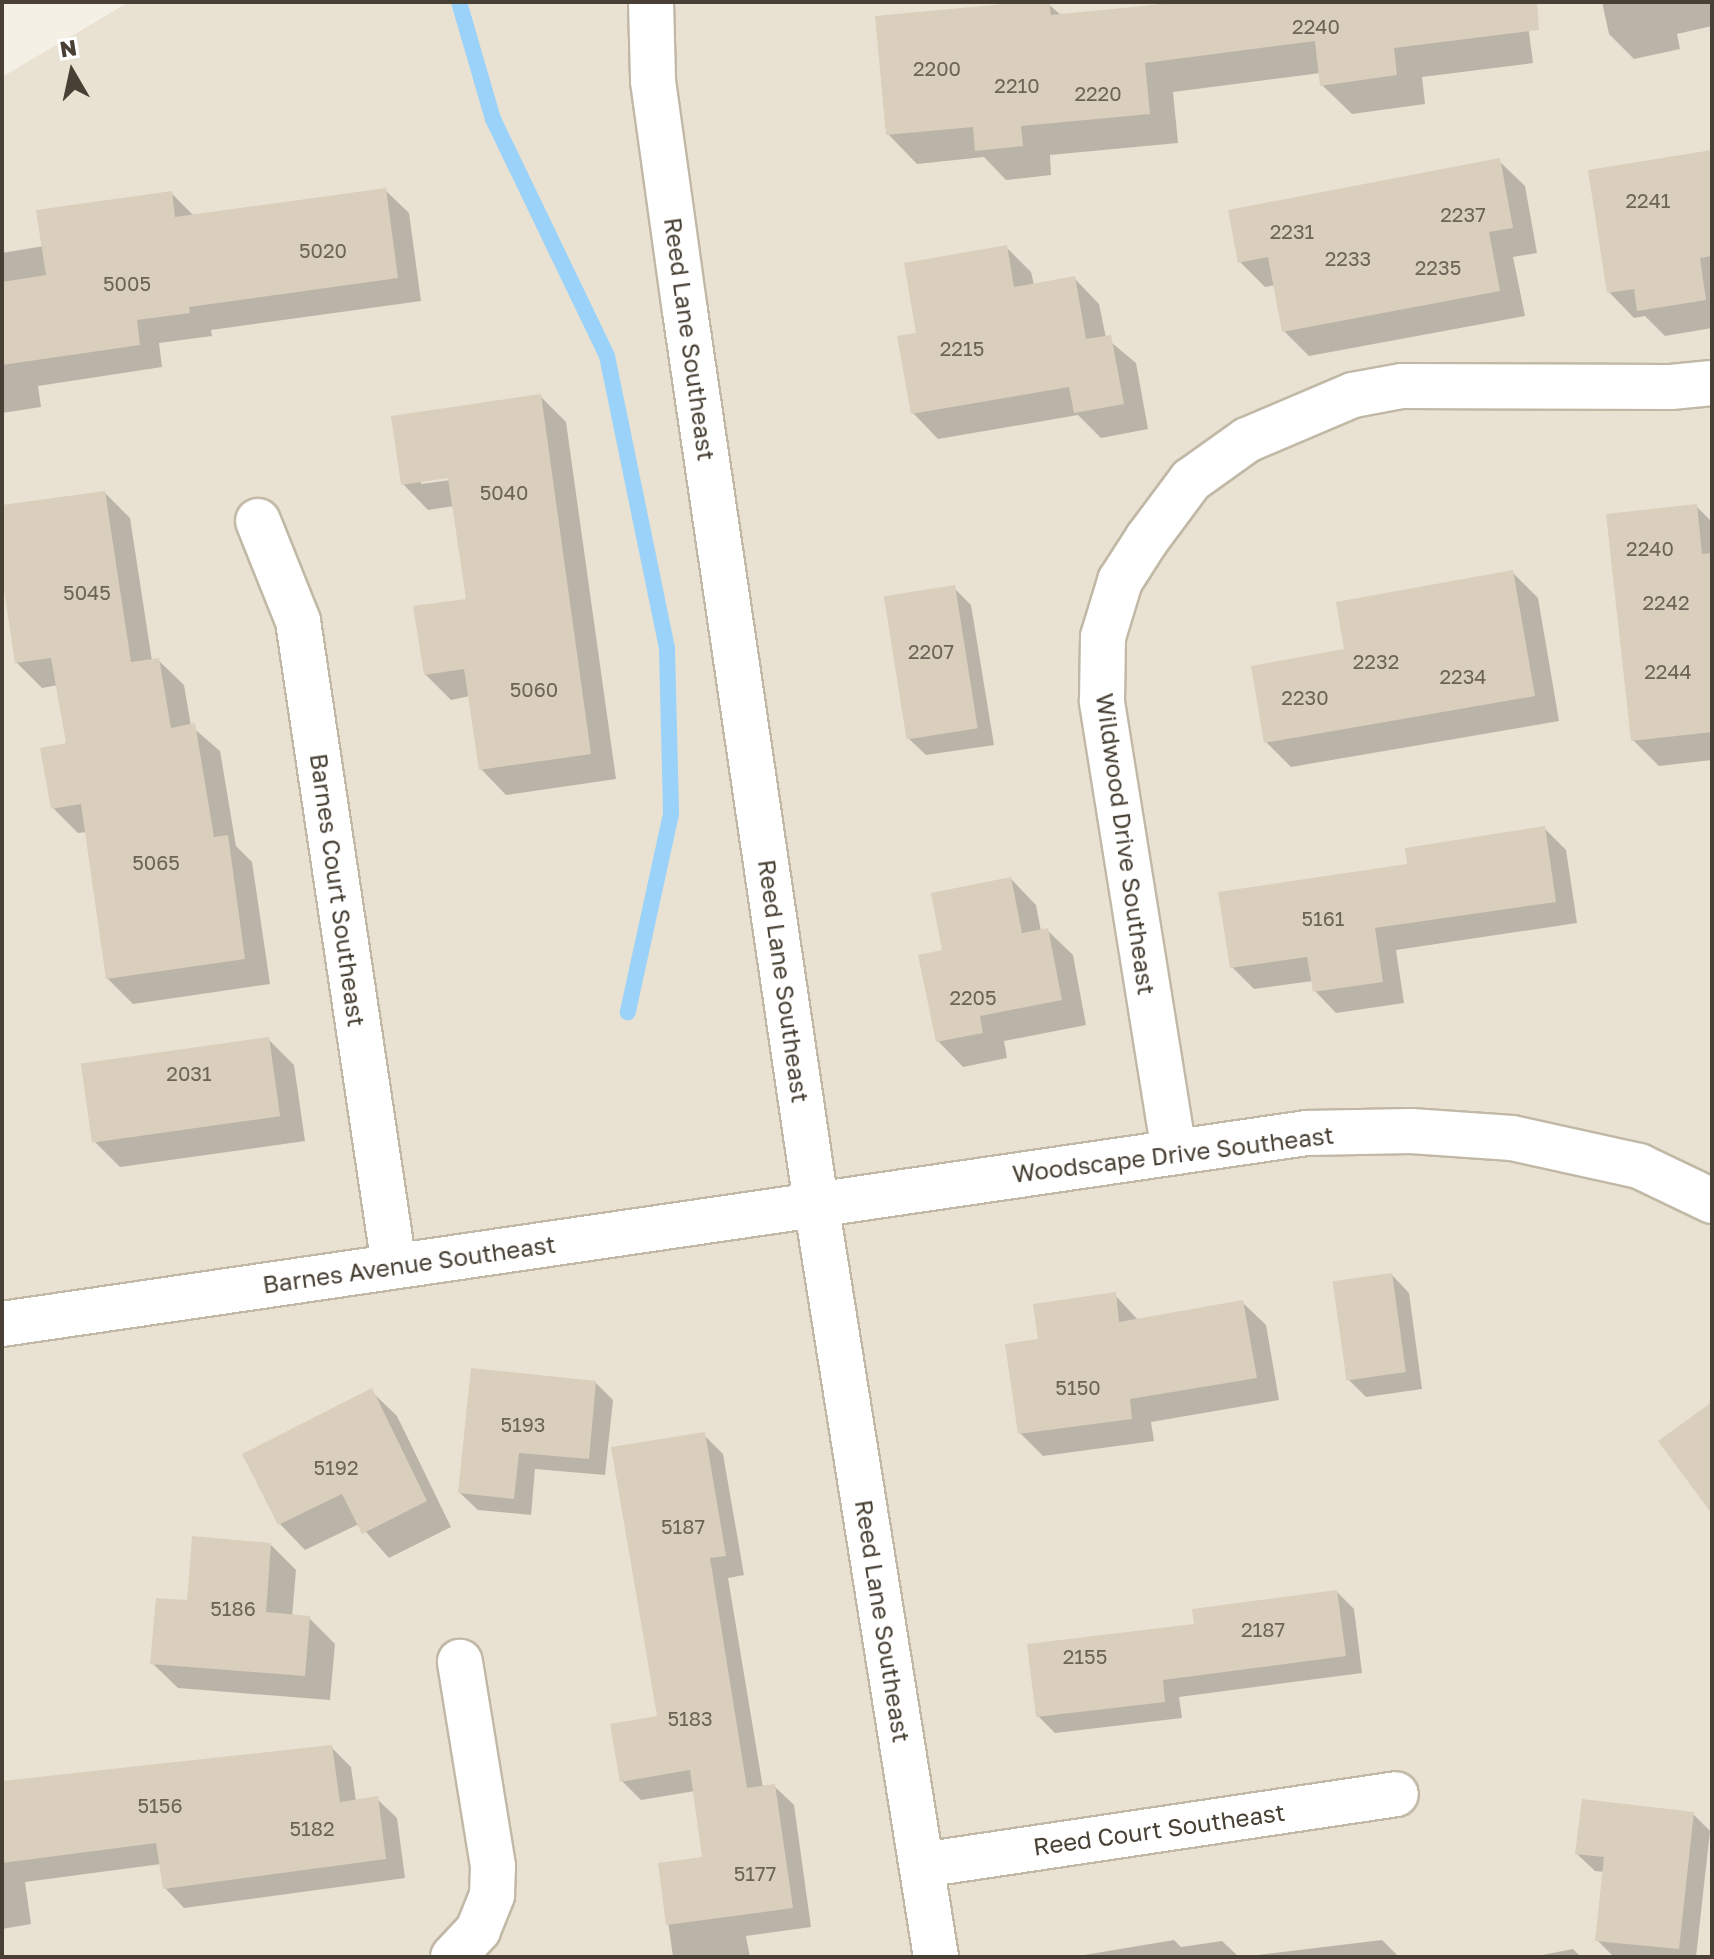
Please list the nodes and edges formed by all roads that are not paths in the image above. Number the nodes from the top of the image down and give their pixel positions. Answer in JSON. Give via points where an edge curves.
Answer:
{"nodes":[{"id":1,"x":651,"y":2,"type":"edge"},
{"id":2,"x":1712,"y":383,"type":"edge"},
{"id":3,"x":258,"y":521,"type":"dead end"},
{"id":4,"x":1174,"y":1152,"type":"junction"},
{"id":5,"x":1712,"y":1201,"type":"edge"},
{"id":6,"x":816,"y":1203,"type":"junction"},
{"id":7,"x":394,"y":1266,"type":"junction"},
{"id":8,"x":2,"y":1324,"type":"edge"},
{"id":9,"x":460,"y":1662,"type":"dead end"},
{"id":10,"x":1396,"y":1794,"type":"dead end"},
{"id":11,"x":922,"y":1865,"type":"junction"},
{"id":12,"x":453,"y":1957,"type":"edge"},
{"id":13,"x":936,"y":1957,"type":"edge"}],
"edges":[{"from":1,"to":6,"type":"street","name":"Reed Lane Southeast","via":[[657,117]]},
{"from":2,"to":4,"type":"street","name":"Wildwood Drive Southeast","via":[[1402,386],[1353,395],[1247,440],[1191,480],[1147,539],[1120,581],[1103,637],[1102,701]]},
{"from":3,"to":7,"type":"street","name":"Barnes Court Southeast","via":[[298,621]]},
{"from":4,"to":5,"type":"street","name":"Woodscape Drive Southeast","via":[[1307,1133],[1411,1131],[1512,1138],[1639,1166]]},
{"from":4,"to":6,"type":"street","name":"Woodscape Drive Southeast"},
{"from":6,"to":7,"type":"street","name":"Barnes Avenue Southeast"},
{"from":6,"to":11,"type":"street","name":"Reed Lane Southeast"},
{"from":7,"to":8,"type":"street","name":"Barnes Avenue Southeast"},
{"from":9,"to":12,"type":"street","via":[[493,1866],[492,1895],[478,1930]]},
{"from":10,"to":11,"type":"street","name":"Reed Court Southeast"},
{"from":11,"to":13,"type":"street","name":"Reed Lane Southeast"}]}
